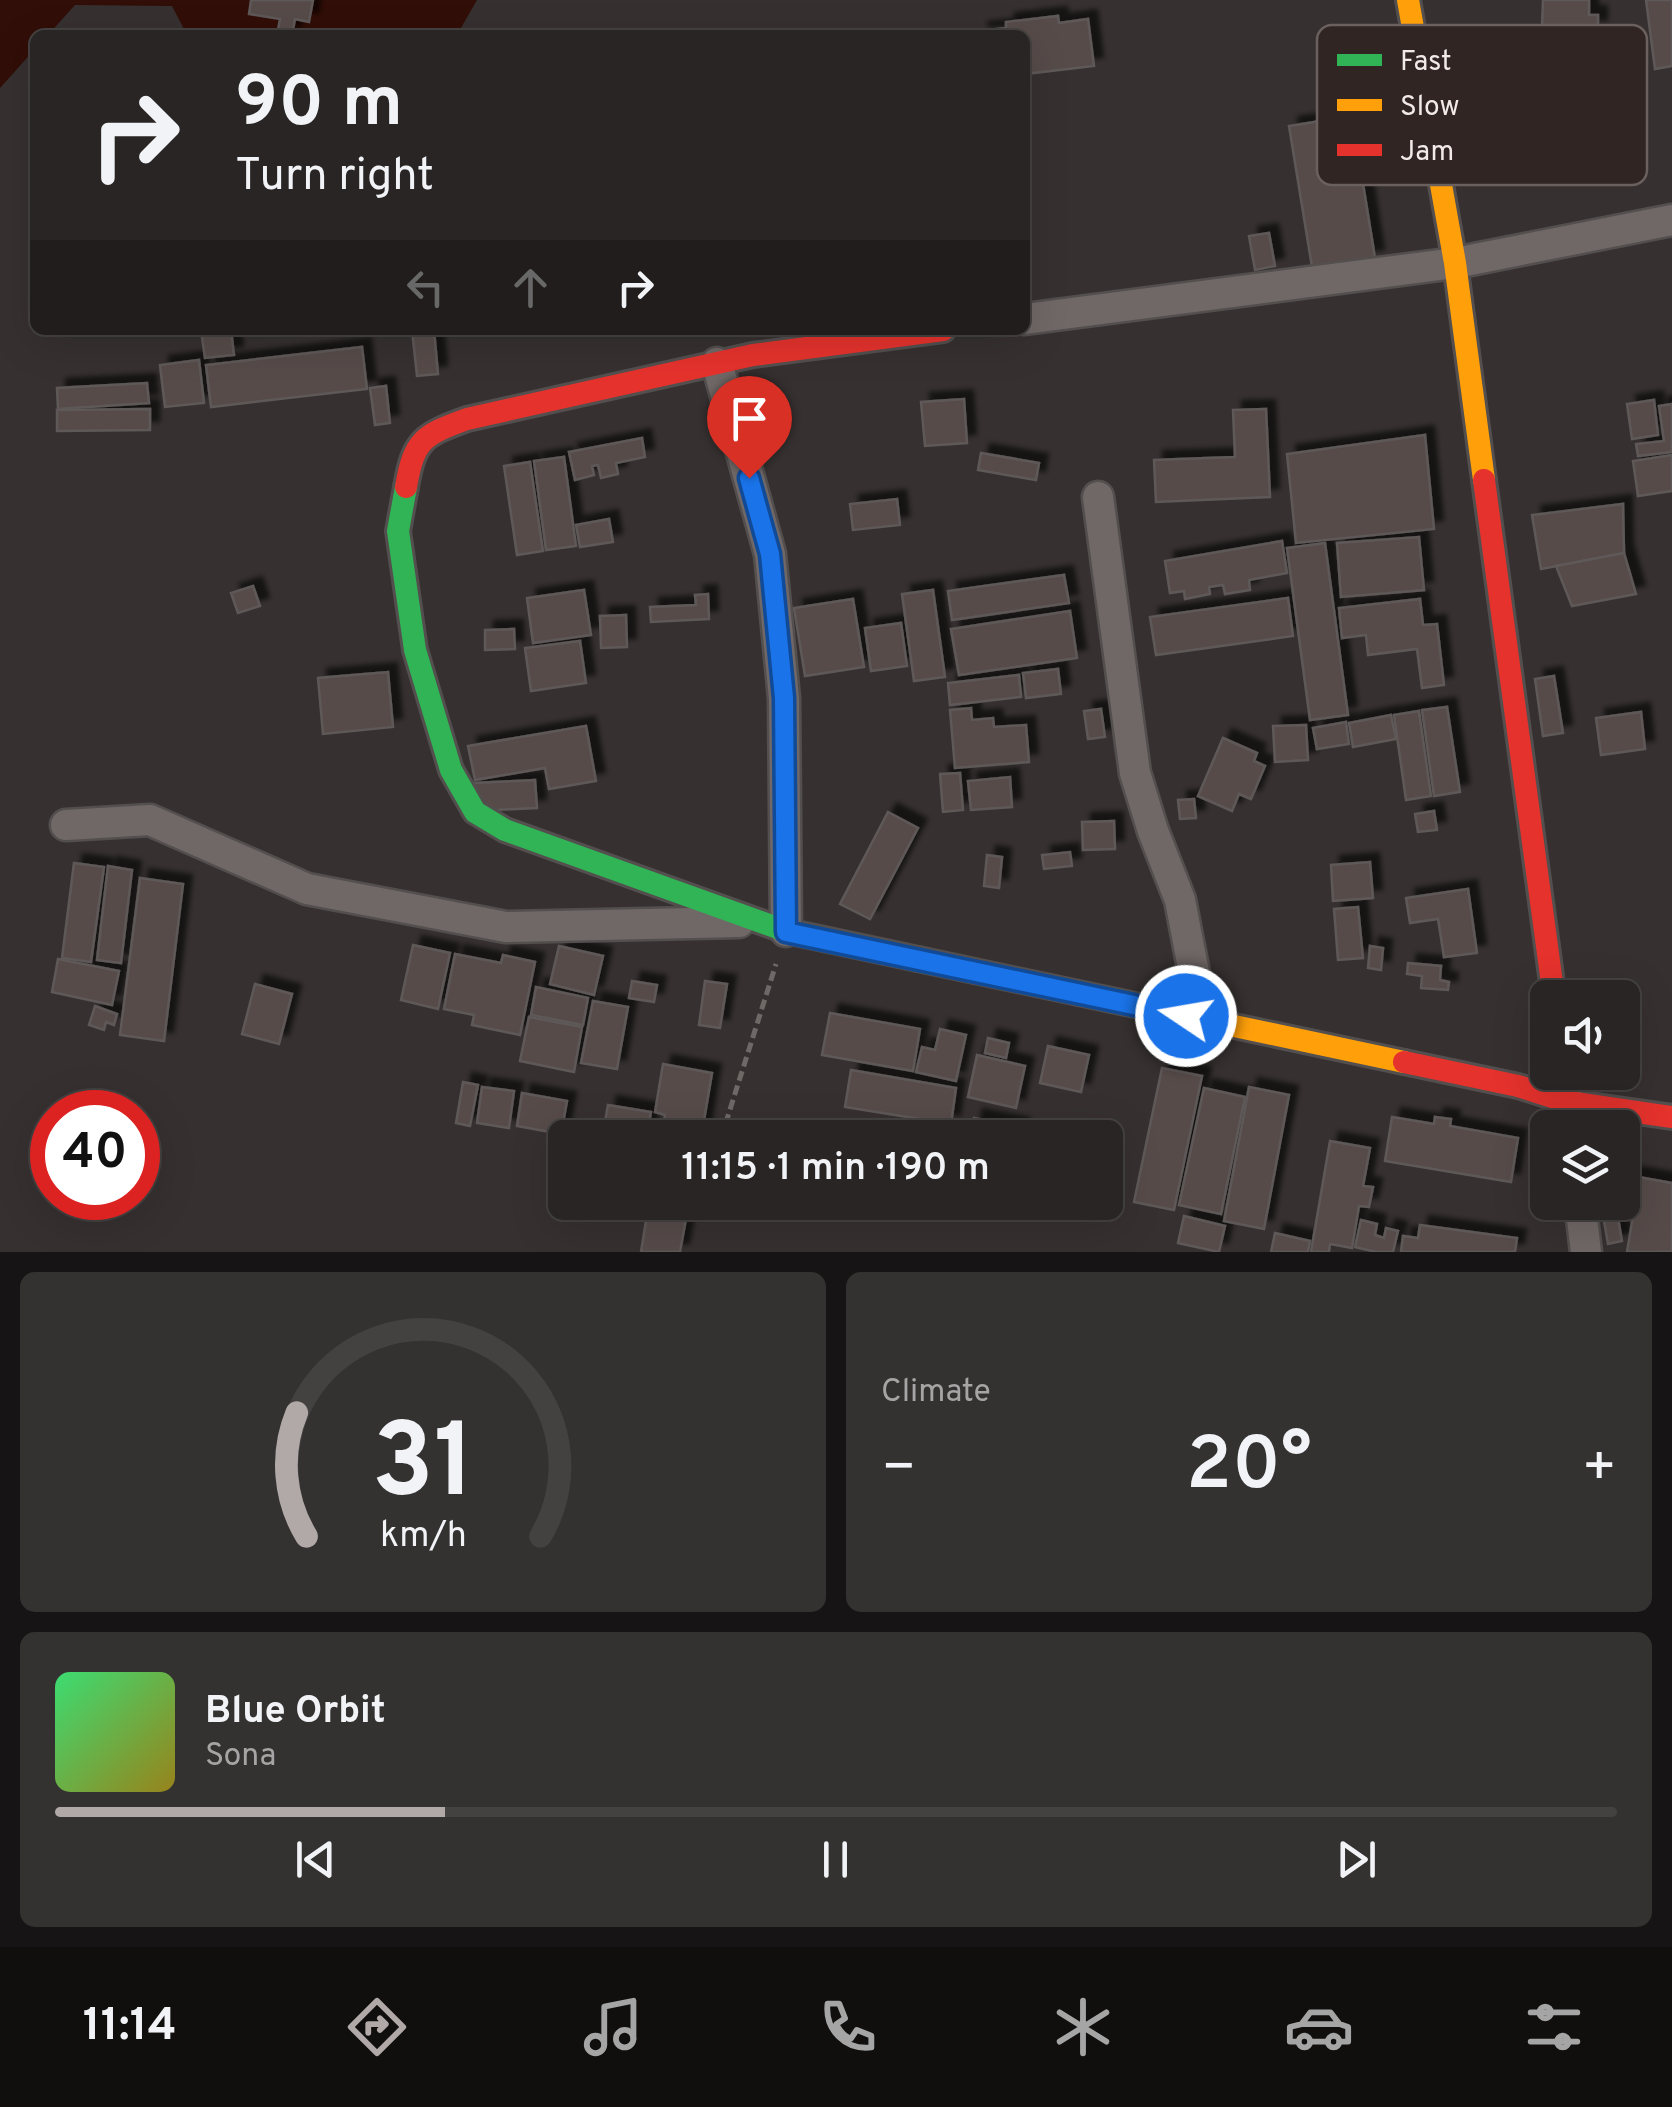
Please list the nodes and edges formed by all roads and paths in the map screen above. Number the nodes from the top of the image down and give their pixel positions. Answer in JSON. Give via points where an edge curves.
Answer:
{"nodes":[{"id":1,"x":1408,"y":0,"type":"edge"},
{"id":2,"x":1412,"y":25,"type":"edge"},
{"id":3,"x":1441,"y":185,"type":"edge"},
{"id":4,"x":1672,"y":220,"type":"edge"},
{"id":5,"x":1455,"y":264,"type":"junction"},
{"id":6,"x":1030,"y":318,"type":"edge"},
{"id":7,"x":905,"y":335,"type":"edge"},
{"id":8,"x":717,"y":363,"type":"junction"},
{"id":9,"x":1098,"y":497,"type":"dead end"},
{"id":10,"x":66,"y":825,"type":"dead end"},
{"id":11,"x":773,"y":927,"type":"junction"},
{"id":12,"x":1552,"y":980,"type":"edge"},
{"id":13,"x":1222,"y":1024,"type":"junction"},
{"id":14,"x":1568,"y":1101,"type":"edge"},
{"id":15,"x":1672,"y":1116,"type":"edge"},
{"id":16,"x":725,"y":1120,"type":"edge"},
{"id":17,"x":1582,"y":1220,"type":"edge"},
{"id":18,"x":1586,"y":1252,"type":"edge"}],
"edges":[{"from":1,"to":2,"type":"street"},
{"from":3,"to":5,"type":"street"},
{"from":4,"to":5,"type":"street"},
{"from":5,"to":6,"type":"street"},
{"from":5,"to":12,"type":"street"},
{"from":7,"to":8,"type":"street"},
{"from":8,"to":11,"type":"street","via":[[770,554],[784,698]]},
{"from":8,"to":11,"type":"street","via":[[433,430],[411,456],[398,531],[415,650],[451,770],[475,812],[505,830]]},
{"from":9,"to":13,"type":"street","via":[[1135,774],[1180,900],[1195,978]]},
{"from":10,"to":11,"type":"street","via":[[150,820],[307,889],[506,928]]},
{"from":11,"to":13,"type":"street"},
{"from":11,"to":16,"type":"path"},
{"from":13,"to":14,"type":"street"},
{"from":14,"to":15,"type":"street"},
{"from":17,"to":18,"type":"street"}]}
